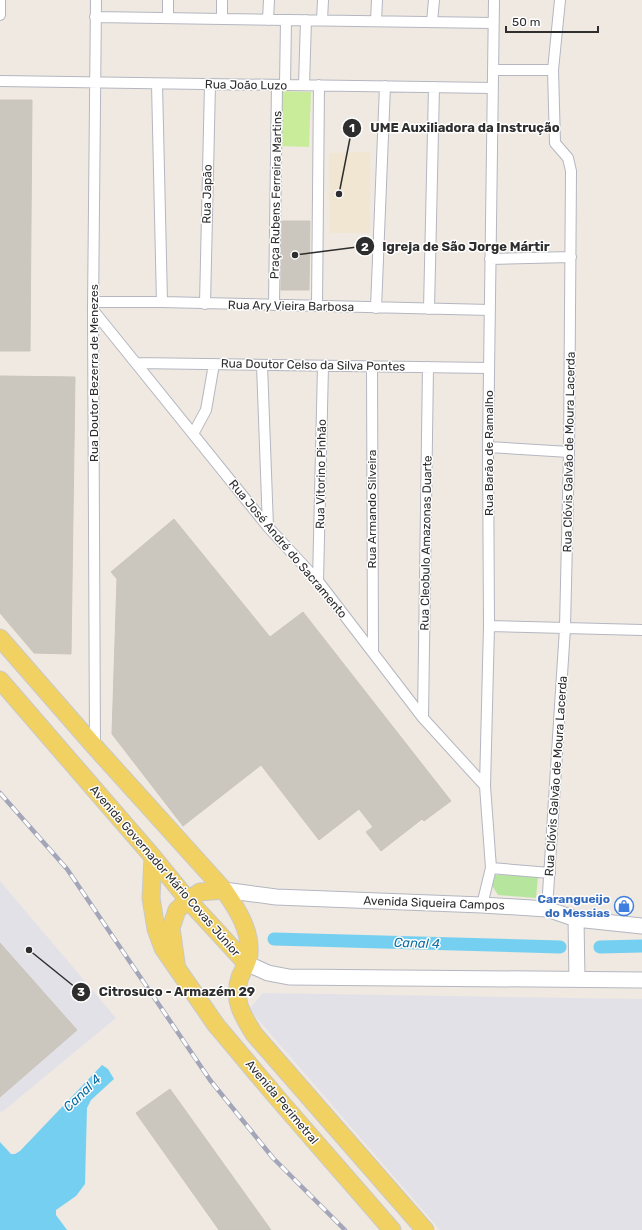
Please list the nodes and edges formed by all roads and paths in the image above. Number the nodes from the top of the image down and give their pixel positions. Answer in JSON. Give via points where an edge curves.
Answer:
{"nodes":[{"id":1,"x":0,"y":0,"type":"edge"},
{"id":2,"x":96,"y":0,"type":"edge"},
{"id":3,"x":168,"y":0,"type":"edge"},
{"id":4,"x":222,"y":0,"type":"edge"},
{"id":5,"x":269,"y":0,"type":"edge"},
{"id":6,"x":323,"y":0,"type":"edge"},
{"id":7,"x":377,"y":0,"type":"edge"},
{"id":8,"x":434,"y":0,"type":"edge"},
{"id":9,"x":494,"y":0,"type":"edge"},
{"id":10,"x":560,"y":0,"type":"edge"},
{"id":11,"x":0,"y":15,"type":"edge"},
{"id":12,"x":95,"y":17,"type":"junction"},
{"id":13,"x":168,"y":18,"type":"junction"},
{"id":14,"x":222,"y":19,"type":"junction"},
{"id":15,"x":268,"y":20,"type":"junction"},
{"id":16,"x":286,"y":20,"type":"junction"},
{"id":17,"x":306,"y":20,"type":"junction"},
{"id":18,"x":322,"y":20,"type":"junction"},
{"id":19,"x":376,"y":21,"type":"junction"},
{"id":20,"x":432,"y":22,"type":"junction"},
{"id":21,"x":493,"y":23,"type":"junction"},
{"id":22,"x":493,"y":70,"type":"junction"},
{"id":23,"x":553,"y":70,"type":"junction"},
{"id":24,"x":0,"y":81,"type":"edge"},
{"id":25,"x":95,"y":83,"type":"junction"},
{"id":26,"x":157,"y":84,"type":"junction"},
{"id":27,"x":210,"y":84,"type":"junction"},
{"id":28,"x":281,"y":85,"type":"junction"},
{"id":29,"x":304,"y":85,"type":"junction"},
{"id":30,"x":319,"y":86,"type":"junction"},
{"id":31,"x":385,"y":86,"type":"junction"},
{"id":32,"x":434,"y":87,"type":"junction"},
{"id":33,"x":492,"y":88,"type":"junction"},
{"id":34,"x":571,"y":257,"type":"junction"},
{"id":35,"x":490,"y":259,"type":"junction"},
{"id":36,"x":162,"y":302,"type":"junction"},
{"id":37,"x":205,"y":304,"type":"junction"},
{"id":38,"x":274,"y":305,"type":"junction"},
{"id":39,"x":93,"y":306,"type":"junction"},
{"id":40,"x":317,"y":306,"type":"junction"},
{"id":41,"x":376,"y":308,"type":"junction"},
{"id":42,"x":429,"y":309,"type":"junction"},
{"id":43,"x":490,"y":310,"type":"junction"},
{"id":44,"x":137,"y":363,"type":"junction"},
{"id":45,"x":214,"y":364,"type":"junction"},
{"id":46,"x":262,"y":365,"type":"junction"},
{"id":47,"x":323,"y":366,"type":"junction"},
{"id":48,"x":372,"y":367,"type":"junction"},
{"id":49,"x":428,"y":367,"type":"junction"},
{"id":50,"x":489,"y":368,"type":"junction"},
{"id":51,"x":193,"y":434,"type":"junction"},
{"id":52,"x":488,"y":447,"type":"junction"},
{"id":53,"x":569,"y":452,"type":"junction"},
{"id":54,"x":268,"y":527,"type":"junction"},
{"id":55,"x":318,"y":581,"type":"junction"},
{"id":56,"x":489,"y":626,"type":"junction"},
{"id":57,"x":565,"y":628,"type":"junction"},
{"id":58,"x":642,"y":630,"type":"edge"},
{"id":59,"x":0,"y":638,"type":"edge"},
{"id":60,"x":373,"y":651,"type":"junction"},
{"id":61,"x":0,"y":680,"type":"edge"},
{"id":62,"x":423,"y":718,"type":"junction"},
{"id":63,"x":95,"y":747,"type":"junction"},
{"id":64,"x":485,"y":786,"type":"junction"},
{"id":65,"x":153,"y":857,"type":"junction"},
{"id":66,"x":491,"y":868,"type":"junction"},
{"id":67,"x":550,"y":873,"type":"junction"},
{"id":68,"x":224,"y":890,"type":"junction"},
{"id":69,"x":188,"y":900,"type":"junction"},
{"id":70,"x":482,"y":905,"type":"junction"},
{"id":71,"x":547,"y":909,"type":"junction"},
{"id":72,"x":576,"y":923,"type":"junction"},
{"id":73,"x":642,"y":926,"type":"edge"},
{"id":74,"x":246,"y":963,"type":"junction"},
{"id":75,"x":178,"y":969,"type":"junction"},
{"id":76,"x":577,"y":973,"type":"junction"},
{"id":77,"x":642,"y":980,"type":"edge"},
{"id":78,"x":392,"y":1230,"type":"edge"},
{"id":79,"x":425,"y":1230,"type":"edge"}],
"edges":[{"from":1,"to":11,"type":"street"},
{"from":2,"to":12,"type":"street","name":"Rua Doutor Bezerra de Menezes"},
{"from":3,"to":13,"type":"street"},
{"from":4,"to":14,"type":"street"},
{"from":5,"to":15,"type":"street"},
{"from":6,"to":18,"type":"street"},
{"from":7,"to":19,"type":"street"},
{"from":8,"to":20,"type":"street"},
{"from":9,"to":21,"type":"street","name":"Rua Barão de Ramalho"},
{"from":10,"to":23,"type":"street","name":"Rua Clóvis Galvão de Moura Lacerda"},
{"from":12,"to":13,"type":"street"},
{"from":12,"to":25,"type":"street","name":"Rua Doutor Bezerra de Menezes"},
{"from":13,"to":14,"type":"street"},
{"from":14,"to":15,"type":"street"},
{"from":15,"to":16,"type":"street"},
{"from":16,"to":17,"type":"street"},
{"from":16,"to":28,"type":"street","name":"Praça Rubens Ferreira Martins"},
{"from":17,"to":18,"type":"street"},
{"from":17,"to":29,"type":"street"},
{"from":18,"to":19,"type":"street"},
{"from":19,"to":20,"type":"street"},
{"from":20,"to":21,"type":"street"},
{"from":21,"to":22,"type":"street","name":"Rua Barão de Ramalho"},
{"from":22,"to":23,"type":"street"},
{"from":22,"to":33,"type":"street","name":"Rua Barão de Ramalho"},
{"from":23,"to":34,"type":"street","name":"Rua Clóvis Galvão de Moura Lacerda","via":[[555,143],[568,158],[571,171]]},
{"from":24,"to":25,"type":"street","name":"Rua João Luzo"},
{"from":25,"to":26,"type":"street","name":"Rua João Luzo"},
{"from":25,"to":39,"type":"street","name":"Rua Doutor Bezerra de Menezes"},
{"from":26,"to":27,"type":"street","name":"Rua João Luzo"},
{"from":26,"to":36,"type":"street"},
{"from":27,"to":28,"type":"street","name":"Rua João Luzo"},
{"from":27,"to":37,"type":"street","name":"Rua Japão"},
{"from":28,"to":29,"type":"street","name":"Rua João Luzo"},
{"from":28,"to":38,"type":"street","name":"Praça Rubens Ferreira Martins"},
{"from":29,"to":30,"type":"street","name":"Rua João Luzo"},
{"from":30,"to":31,"type":"street","name":"Rua João Luzo"},
{"from":30,"to":40,"type":"street"},
{"from":31,"to":32,"type":"street","name":"Rua João Luzo"},
{"from":31,"to":41,"type":"street"},
{"from":32,"to":33,"type":"street","name":"Rua João Luzo"},
{"from":32,"to":42,"type":"street"},
{"from":33,"to":35,"type":"street","name":"Rua Barão de Ramalho"},
{"from":34,"to":35,"type":"street"},
{"from":34,"to":53,"type":"street","name":"Rua Clóvis Galvão de Moura Lacerda"},
{"from":35,"to":43,"type":"street","name":"Rua Barão de Ramalho"},
{"from":36,"to":37,"type":"street","name":"Rua Ary Vieira Barbosa"},
{"from":36,"to":39,"type":"street","name":"Rua Ary Vieira Barbosa"},
{"from":37,"to":38,"type":"street","name":"Rua Ary Vieira Barbosa"},
{"from":38,"to":40,"type":"street","name":"Rua Ary Vieira Barbosa"},
{"from":39,"to":44,"type":"street","name":"Rua José André do Sacramento"},
{"from":39,"to":63,"type":"street","name":"Rua Doutor Bezerra de Menezes"},
{"from":40,"to":41,"type":"street","name":"Rua Ary Vieira Barbosa"},
{"from":41,"to":42,"type":"street","name":"Rua Ary Vieira Barbosa"},
{"from":42,"to":43,"type":"street","name":"Rua Ary Vieira Barbosa"},
{"from":43,"to":50,"type":"street","name":"Rua Barão de Ramalho"},
{"from":44,"to":45,"type":"street","name":"Rua Doutor Celso da Silva Pontes"},
{"from":44,"to":51,"type":"street","name":"Rua José André do Sacramento"},
{"from":45,"to":46,"type":"street","name":"Rua Doutor Celso da Silva Pontes"},
{"from":45,"to":51,"type":"street","via":[[206,410]]},
{"from":46,"to":47,"type":"street","name":"Rua Doutor Celso da Silva Pontes"},
{"from":46,"to":54,"type":"street"},
{"from":47,"to":48,"type":"street","name":"Rua Doutor Celso da Silva Pontes"},
{"from":47,"to":55,"type":"street","name":"Rua Vitorino Pinhão"},
{"from":48,"to":49,"type":"street","name":"Rua Doutor Celso da Silva Pontes"},
{"from":48,"to":60,"type":"street","name":"Rua Armando Silveira"},
{"from":49,"to":50,"type":"street","name":"Rua Doutor Celso da Silva Pontes"},
{"from":49,"to":62,"type":"street","name":"Rua Cleobulo Amazonas Duarte"},
{"from":50,"to":52,"type":"street","name":"Rua Barão de Ramalho"},
{"from":51,"to":54,"type":"street","name":"Rua José André do Sacramento"},
{"from":52,"to":53,"type":"street"},
{"from":52,"to":56,"type":"street","name":"Rua Barão de Ramalho"},
{"from":53,"to":57,"type":"street","name":"Rua Clóvis Galvão de Moura Lacerda"},
{"from":54,"to":55,"type":"street","name":"Rua José André do Sacramento"},
{"from":55,"to":60,"type":"street","name":"Rua José André do Sacramento"},
{"from":56,"to":57,"type":"street"},
{"from":56,"to":64,"type":"street","name":"Rua Barão de Ramalho"},
{"from":57,"to":58,"type":"street"},
{"from":57,"to":67,"type":"street","name":"Rua Clóvis Galvão de Moura Lacerda"},
{"from":59,"to":63,"type":"main road","name":"Avenida Governador Mário Covas Júnior"},
{"from":60,"to":62,"type":"street","name":"Rua José André do Sacramento"},
{"from":61,"to":65,"type":"main road","name":"Avenida Governador Mário Covas Júnior"},
{"from":62,"to":64,"type":"street","name":"Rua José André do Sacramento"},
{"from":63,"to":68,"type":"main road","name":"Avenida Governador Mário Covas Júnior"},
{"from":64,"to":66,"type":"street","name":"Rua Barão de Ramalho"},
{"from":65,"to":69,"type":"main road","name":"Avenida Governador Mário Covas Júnior"},
{"from":65,"to":75,"type":"main road","name":"Avenida Perimetral","via":[[151,898],[156,929],[163,948]]},
{"from":66,"to":67,"type":"street"},
{"from":66,"to":70,"type":"street","name":"Rua Barão de Ramalho"},
{"from":67,"to":71,"type":"street","name":"Rua Clóvis Galvão de Moura Lacerda"},
{"from":68,"to":69,"type":"main road","via":[[200,892]]},
{"from":68,"to":70,"type":"main road","name":"Avenida Siqueira Campos","via":[[276,897]]},
{"from":68,"to":74,"type":"main road","name":"Avenida Governador Mário Covas Júnior","via":[[237,909],[246,931],[249,956]]},
{"from":69,"to":74,"type":"main road","name":"Avenida Governador Mário Covas Júnior"},
{"from":69,"to":75,"type":"main road","via":[[176,910],[171,928]]},
{"from":70,"to":71,"type":"main road","name":"Avenida Siqueira Campos"},
{"from":71,"to":72,"type":"main road","name":"Avenida Siqueira Campos"},
{"from":72,"to":73,"type":"main road","name":"Avenida Siqueira Campos"},
{"from":72,"to":76,"type":"main road"},
{"from":74,"to":76,"type":"main road","via":[[268,973],[289,977]]},
{"from":74,"to":79,"type":"main road","name":"Avenida Perimetral","via":[[237,995],[241,1014],[254,1034]]},
{"from":75,"to":78,"type":"main road","name":"Avenida Perimetral","via":[[216,1025]]},
{"from":76,"to":77,"type":"main road"}]}
